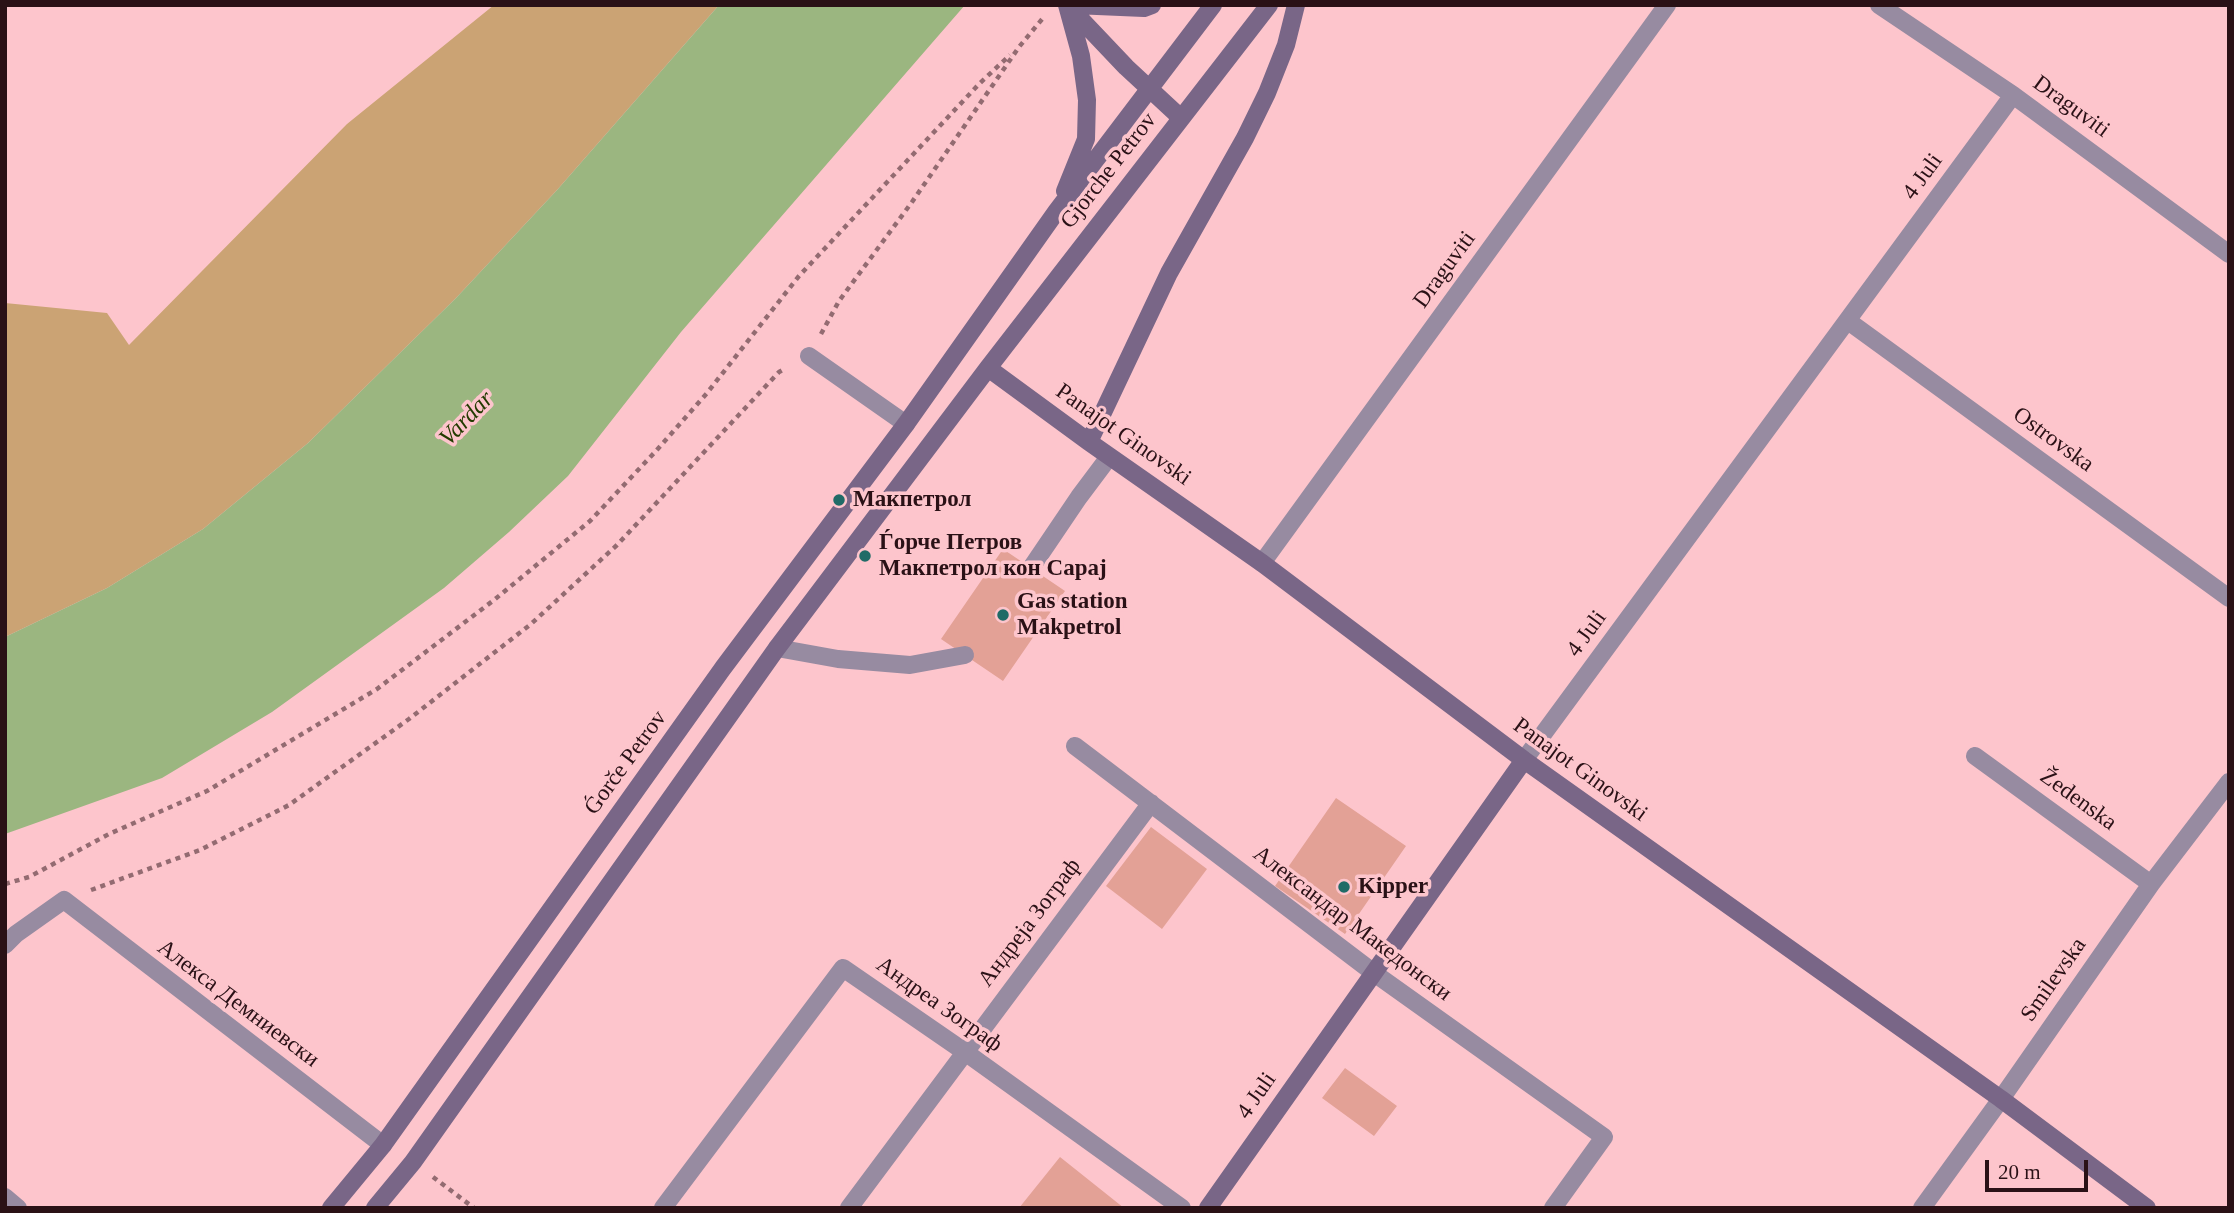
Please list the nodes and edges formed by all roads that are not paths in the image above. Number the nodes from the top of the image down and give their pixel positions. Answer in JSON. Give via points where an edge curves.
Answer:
{"nodes":[{"id":1,"x":1067,"y":5,"type":"edge"},
{"id":2,"x":1073,"y":5,"type":"edge"},
{"id":3,"x":1152,"y":5,"type":"edge"},
{"id":4,"x":1213,"y":5,"type":"edge"},
{"id":5,"x":1269,"y":5,"type":"edge"},
{"id":6,"x":1296,"y":5,"type":"edge"},
{"id":7,"x":1667,"y":5,"type":"edge"},
{"id":8,"x":1879,"y":5,"type":"edge"},
{"id":9,"x":1150,"y":90,"type":"junction"},
{"id":10,"x":2013,"y":95,"type":"junction"},
{"id":11,"x":1181,"y":118,"type":"junction"},
{"id":12,"x":1056,"y":212,"type":"junction"},
{"id":13,"x":2229,"y":254,"type":"edge"},
{"id":14,"x":1848,"y":321,"type":"junction"},
{"id":15,"x":961,"y":347,"type":"joint"},
{"id":16,"x":809,"y":356,"type":"road end"},
{"id":17,"x":988,"y":368,"type":"junction"},
{"id":18,"x":906,"y":424,"type":"junction"},
{"id":19,"x":1089,"y":442,"type":"junction"},
{"id":20,"x":1110,"y":457,"type":"junction"},
{"id":21,"x":1262,"y":564,"type":"junction"},
{"id":22,"x":1031,"y":568,"type":"dead end"},
{"id":23,"x":2229,"y":598,"type":"edge"},
{"id":24,"x":777,"y":648,"type":"junction"},
{"id":25,"x":965,"y":655,"type":"dead end"},
{"id":26,"x":1074,"y":746,"type":"dead end"},
{"id":27,"x":1975,"y":756,"type":"dead end"},
{"id":28,"x":1524,"y":760,"type":"junction"},
{"id":29,"x":2229,"y":782,"type":"edge"},
{"id":30,"x":1150,"y":803,"type":"junction"},
{"id":31,"x":2151,"y":884,"type":"junction"},
{"id":32,"x":5,"y":945,"type":"edge"},
{"id":33,"x":1374,"y":973,"type":"junction"},
{"id":34,"x":965,"y":1052,"type":"junction"},
{"id":35,"x":2001,"y":1100,"type":"junction"},
{"id":36,"x":383,"y":1145,"type":"junction"},
{"id":37,"x":5,"y":1197,"type":"edge"},
{"id":38,"x":18,"y":1208,"type":"edge"},
{"id":39,"x":331,"y":1208,"type":"edge"},
{"id":40,"x":375,"y":1208,"type":"edge"},
{"id":41,"x":663,"y":1208,"type":"edge"},
{"id":42,"x":849,"y":1208,"type":"edge"},
{"id":43,"x":1182,"y":1208,"type":"edge"},
{"id":44,"x":1208,"y":1208,"type":"edge"},
{"id":45,"x":1552,"y":1208,"type":"edge"},
{"id":46,"x":1922,"y":1208,"type":"edge"},
{"id":47,"x":2147,"y":1208,"type":"edge"}],
"edges":[{"from":1,"to":9,"type":"main road"},
{"from":1,"to":12,"type":"main road","via":[[1081,55],[1087,139]]},
{"from":2,"to":3,"type":"main road"},
{"from":4,"to":9,"type":"main road","name":"Gjorche Petrov"},
{"from":5,"to":11,"type":"main road","name":"Gjorche Petrov"},
{"from":6,"to":19,"type":"main road","via":[[1267,93],[1169,273]]},
{"from":7,"to":21,"type":"street","name":"Draguviti"},
{"from":8,"to":10,"type":"street","name":"Draguviti"},
{"from":9,"to":11,"type":"main road"},
{"from":9,"to":12,"type":"main road","name":"Gjorche Petrov"},
{"from":10,"to":13,"type":"street","name":"Draguviti"},
{"from":10,"to":14,"type":"street","name":"4 Juli"},
{"from":11,"to":17,"type":"main road","name":"Gjorche Petrov"},
{"from":12,"to":15,"type":"main road","name":"Gjorche Petrov"},
{"from":14,"to":23,"type":"street","name":"Ostrovska"},
{"from":14,"to":28,"type":"street","name":"4 Juli"},
{"from":15,"to":18,"type":"main road","name":"Ǵorče Petrov"},
{"from":16,"to":18,"type":"street"},
{"from":17,"to":19,"type":"main road","name":"Panajot Ginovski"},
{"from":17,"to":24,"type":"main road"},
{"from":18,"to":36,"type":"main road","name":"Ǵorče Petrov","via":[[723,668]]},
{"from":19,"to":20,"type":"main road","name":"Panajot Ginovski"},
{"from":20,"to":21,"type":"main road","name":"Panajot Ginovski"},
{"from":20,"to":22,"type":"street"},
{"from":21,"to":28,"type":"main road","name":"Panajot Ginovski"},
{"from":24,"to":25,"type":"street","via":[[910,665]]},
{"from":24,"to":40,"type":"main road"},
{"from":26,"to":30,"type":"street","name":"Αлександар Македонски"},
{"from":27,"to":31,"type":"street","name":"Žedenska"},
{"from":28,"to":33,"type":"main road","name":"4 Juli"},
{"from":28,"to":35,"type":"main road","name":"Panajot Ginovski"},
{"from":29,"to":31,"type":"street","name":"Smilevska"},
{"from":30,"to":33,"type":"street","name":"Αлександар Македонски"},
{"from":30,"to":34,"type":"street","name":"Андреја Зограф"},
{"from":31,"to":35,"type":"street","name":"Smilevska"},
{"from":32,"to":36,"type":"street","name":"Алекса Демниевски","via":[[64,900]]},
{"from":33,"to":44,"type":"main road","name":"4 Juli"},
{"from":33,"to":45,"type":"street","name":"Αлександар Македонски","via":[[1604,1137]]},
{"from":34,"to":41,"type":"street","name":"Андреа Зограф","via":[[843,968]]},
{"from":34,"to":42,"type":"street","name":"Андреја Зограф"},
{"from":34,"to":43,"type":"street","name":"Андреа Зограф"},
{"from":35,"to":46,"type":"street","name":"Smilevska"},
{"from":35,"to":47,"type":"main road","name":"Panajot Ginovski"},
{"from":36,"to":39,"type":"main road","name":"Ǵorče Petrov"},
{"from":37,"to":38,"type":"street"}]}
